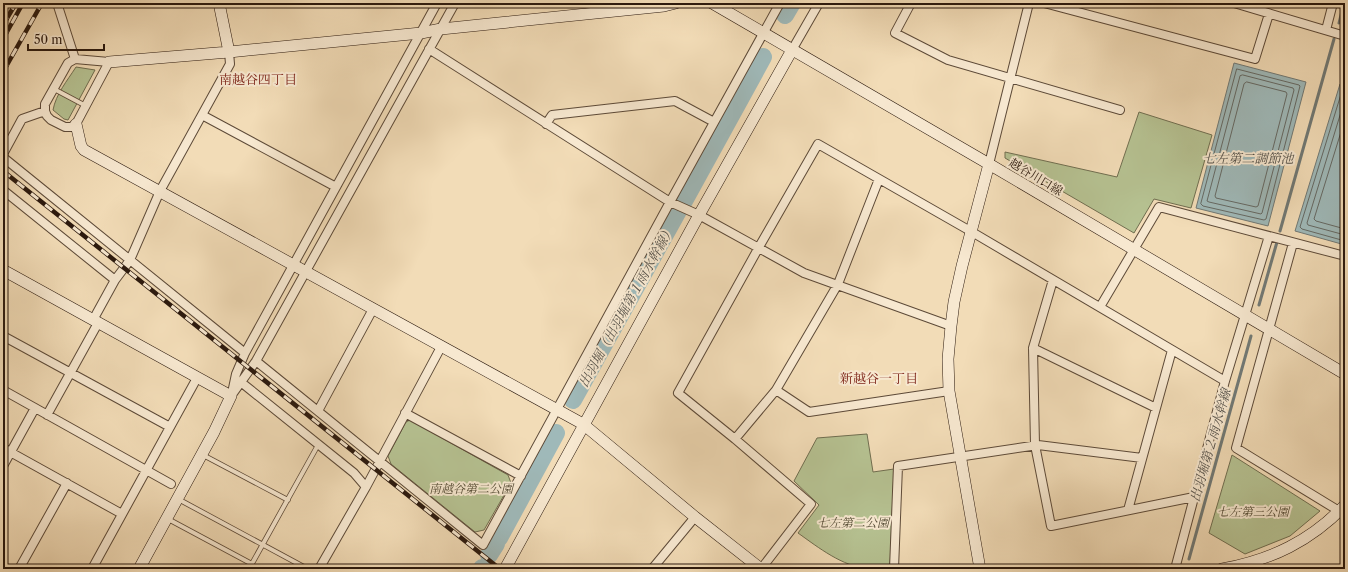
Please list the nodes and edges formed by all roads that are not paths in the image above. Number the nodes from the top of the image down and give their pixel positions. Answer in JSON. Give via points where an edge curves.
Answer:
{"nodes":[{"id":1,"x":57,"y":3,"type":"edge"},
{"id":2,"x":219,"y":3,"type":"edge"},
{"id":3,"x":437,"y":3,"type":"edge"},
{"id":4,"x":455,"y":3,"type":"edge"},
{"id":5,"x":676,"y":3,"type":"edge"},
{"id":6,"x":712,"y":3,"type":"edge"},
{"id":7,"x":780,"y":3,"type":"edge"},
{"id":8,"x":819,"y":3,"type":"edge"},
{"id":9,"x":911,"y":3,"type":"edge"},
{"id":10,"x":1029,"y":3,"type":"edge"},
{"id":11,"x":1044,"y":3,"type":"edge"},
{"id":12,"x":1234,"y":3,"type":"edge"},
{"id":13,"x":1334,"y":3,"type":"edge"},
{"id":14,"x":1269,"y":14,"type":"junction"},
{"id":15,"x":441,"y":29,"type":"junction"},
{"id":16,"x":1326,"y":30,"type":"junction"},
{"id":17,"x":421,"y":33,"type":"junction"},
{"id":18,"x":764,"y":33,"type":"junction"},
{"id":19,"x":1345,"y":36,"type":"edge"},
{"id":20,"x":429,"y":49,"type":"junction"},
{"id":21,"x":792,"y":50,"type":"junction"},
{"id":22,"x":229,"y":52,"type":"junction"},
{"id":23,"x":75,"y":58,"type":"junction"},
{"id":24,"x":109,"y":62,"type":"junction"},
{"id":25,"x":1010,"y":78,"type":"junction"},
{"id":26,"x":54,"y":88,"type":"junction"},
{"id":27,"x":86,"y":106,"type":"junction"},
{"id":28,"x":1120,"y":110,"type":"dead end"},
{"id":29,"x":45,"y":111,"type":"junction"},
{"id":30,"x":202,"y":115,"type":"junction"},
{"id":31,"x":714,"y":122,"type":"junction"},
{"id":32,"x":76,"y":124,"type":"junction"},
{"id":33,"x":546,"y":124,"type":"junction"},
{"id":34,"x":3,"y":157,"type":"edge"},
{"id":35,"x":990,"y":164,"type":"junction"},
{"id":36,"x":879,"y":179,"type":"junction"},
{"id":37,"x":336,"y":187,"type":"junction"},
{"id":38,"x":3,"y":190,"type":"edge"},
{"id":39,"x":160,"y":191,"type":"junction"},
{"id":40,"x":670,"y":202,"type":"junction"},
{"id":41,"x":698,"y":215,"type":"junction"},
{"id":42,"x":972,"y":232,"type":"junction"},
{"id":43,"x":1269,"y":236,"type":"junction"},
{"id":44,"x":1293,"y":243,"type":"junction"},
{"id":45,"x":759,"y":248,"type":"junction"},
{"id":46,"x":1133,"y":250,"type":"junction"},
{"id":47,"x":1345,"y":256,"type":"edge"},
{"id":48,"x":130,"y":260,"type":"junction"},
{"id":49,"x":294,"y":265,"type":"junction"},
{"id":50,"x":3,"y":270,"type":"edge"},
{"id":51,"x":306,"y":271,"type":"junction"},
{"id":52,"x":115,"y":280,"type":"junction"},
{"id":53,"x":1052,"y":280,"type":"junction"},
{"id":54,"x":838,"y":284,"type":"junction"},
{"id":55,"x":1100,"y":307,"type":"junction"},
{"id":56,"x":374,"y":309,"type":"junction"},
{"id":57,"x":1245,"y":316,"type":"junction"},
{"id":58,"x":96,"y":321,"type":"junction"},
{"id":59,"x":951,"y":326,"type":"junction"},
{"id":60,"x":1269,"y":330,"type":"junction"},
{"id":61,"x":3,"y":336,"type":"edge"},
{"id":62,"x":441,"y":347,"type":"junction"},
{"id":63,"x":1033,"y":348,"type":"junction"},
{"id":64,"x":1172,"y":350,"type":"junction"},
{"id":65,"x":245,"y":353,"type":"junction"},
{"id":66,"x":256,"y":361,"type":"junction"},
{"id":67,"x":70,"y":373,"type":"junction"},
{"id":68,"x":1345,"y":374,"type":"edge"},
{"id":69,"x":197,"y":378,"type":"junction"},
{"id":70,"x":1225,"y":381,"type":"junction"},
{"id":71,"x":242,"y":383,"type":"junction"},
{"id":72,"x":3,"y":390,"type":"edge"},
{"id":73,"x":776,"y":390,"type":"junction"},
{"id":74,"x":950,"y":391,"type":"junction"},
{"id":75,"x":231,"y":396,"type":"junction"},
{"id":76,"x":35,"y":408,"type":"junction"},
{"id":77,"x":1156,"y":408,"type":"junction"},
{"id":78,"x":556,"y":409,"type":"junction"},
{"id":79,"x":318,"y":411,"type":"junction"},
{"id":80,"x":405,"y":413,"type":"junction"},
{"id":81,"x":47,"y":415,"type":"junction"},
{"id":82,"x":583,"y":424,"type":"junction"},
{"id":83,"x":170,"y":427,"type":"junction"},
{"id":84,"x":735,"y":439,"type":"junction"},
{"id":85,"x":319,"y":445,"type":"junction"},
{"id":86,"x":1035,"y":445,"type":"junction"},
{"id":87,"x":7,"y":450,"type":"edge"},
{"id":88,"x":202,"y":455,"type":"junction"},
{"id":89,"x":961,"y":457,"type":"junction"},
{"id":90,"x":1142,"y":458,"type":"junction"},
{"id":91,"x":379,"y":461,"type":"junction"},
{"id":92,"x":3,"y":466,"type":"edge"},
{"id":93,"x":146,"y":470,"type":"junction"},
{"id":94,"x":521,"y":476,"type":"junction"},
{"id":95,"x":67,"y":483,"type":"junction"},
{"id":96,"x":171,"y":484,"type":"dead end"},
{"id":97,"x":366,"y":487,"type":"junction"},
{"id":98,"x":1194,"y":497,"type":"junction"},
{"id":99,"x":178,"y":499,"type":"junction"},
{"id":100,"x":288,"y":500,"type":"junction"},
{"id":101,"x":1343,"y":508,"type":"edge"},
{"id":102,"x":1128,"y":510,"type":"junction"},
{"id":103,"x":122,"y":514,"type":"junction"},
{"id":104,"x":695,"y":517,"type":"junction"},
{"id":105,"x":167,"y":519,"type":"junction"},
{"id":106,"x":263,"y":544,"type":"junction"},
{"id":107,"x":252,"y":564,"type":"junction"},
{"id":108,"x":1247,"y":567,"type":"edge"},
{"id":109,"x":306,"y":568,"type":"edge"},
{"id":110,"x":20,"y":569,"type":"edge"},
{"id":111,"x":92,"y":569,"type":"edge"},
{"id":112,"x":140,"y":569,"type":"edge"},
{"id":113,"x":249,"y":569,"type":"edge"},
{"id":114,"x":319,"y":569,"type":"edge"},
{"id":115,"x":505,"y":569,"type":"edge"},
{"id":116,"x":652,"y":569,"type":"edge"},
{"id":117,"x":761,"y":569,"type":"edge"},
{"id":118,"x":894,"y":569,"type":"edge"},
{"id":119,"x":980,"y":569,"type":"edge"},
{"id":120,"x":1175,"y":569,"type":"edge"},
{"id":121,"x":1222,"y":569,"type":"edge"}],
"edges":[{"from":1,"to":23,"type":"street"},
{"from":2,"to":22,"type":"street"},
{"from":3,"to":17,"type":"street"},
{"from":4,"to":15,"type":"street"},
{"from":5,"to":15,"type":"street"},
{"from":6,"to":18,"type":"street","name":"越谷川口線"},
{"from":7,"to":18,"type":"street"},
{"from":8,"to":21,"type":"street"},
{"from":9,"to":25,"type":"street","via":[[895,33],[948,60]]},
{"from":10,"to":25,"type":"street"},
{"from":11,"to":14,"type":"street","via":[[1255,59]]},
{"from":12,"to":14,"type":"street"},
{"from":13,"to":16,"type":"street"},
{"from":14,"to":16,"type":"street"},
{"from":15,"to":17,"type":"street"},
{"from":15,"to":20,"type":"street"},
{"from":16,"to":19,"type":"street"},
{"from":17,"to":22,"type":"street"},
{"from":17,"to":37,"type":"street"},
{"from":18,"to":21,"type":"street","name":"越谷川口線"},
{"from":18,"to":31,"type":"street"},
{"from":20,"to":33,"type":"street"},
{"from":20,"to":51,"type":"street"},
{"from":21,"to":35,"type":"street","name":"越谷川口線"},
{"from":21,"to":41,"type":"street"},
{"from":22,"to":24,"type":"street"},
{"from":22,"to":30,"type":"street","via":[[230,64]]},
{"from":23,"to":24,"type":"street"},
{"from":23,"to":26,"type":"street","via":[[68,64]]},
{"from":24,"to":27,"type":"street"},
{"from":25,"to":28,"type":"street"},
{"from":25,"to":35,"type":"street"},
{"from":26,"to":27,"type":"lane"},
{"from":26,"to":29,"type":"street","via":[[45,104]]},
{"from":27,"to":32,"type":"street"},
{"from":29,"to":32,"type":"street","via":[[51,120],[65,127]]},
{"from":29,"to":34,"type":"street","via":[[22,119]]},
{"from":30,"to":37,"type":"street"},
{"from":30,"to":39,"type":"street"},
{"from":31,"to":33,"type":"street","via":[[675,101],[552,114]]},
{"from":31,"to":40,"type":"street"},
{"from":32,"to":39,"type":"street","via":[[84,150]]},
{"from":33,"to":40,"type":"street"},
{"from":34,"to":48,"type":"street"},
{"from":35,"to":42,"type":"street"},
{"from":35,"to":46,"type":"street","name":"越谷川口線"},
{"from":36,"to":42,"type":"street"},
{"from":36,"to":45,"type":"street","via":[[818,144]]},
{"from":36,"to":54,"type":"street"},
{"from":37,"to":49,"type":"street"},
{"from":38,"to":52,"type":"street"},
{"from":39,"to":48,"type":"street"},
{"from":39,"to":49,"type":"street"},
{"from":40,"to":41,"type":"street"},
{"from":40,"to":78,"type":"street"},
{"from":41,"to":45,"type":"street"},
{"from":41,"to":82,"type":"street"},
{"from":42,"to":53,"type":"street"},
{"from":42,"to":59,"type":"street","via":[[962,266]]},
{"from":43,"to":44,"type":"street"},
{"from":43,"to":46,"type":"street","via":[[1159,207]]},
{"from":43,"to":57,"type":"street"},
{"from":44,"to":47,"type":"street"},
{"from":44,"to":60,"type":"street"},
{"from":45,"to":54,"type":"street","via":[[804,273]]},
{"from":45,"to":84,"type":"street","via":[[678,393]]},
{"from":46,"to":55,"type":"street"},
{"from":46,"to":57,"type":"street","name":"越谷川口線"},
{"from":48,"to":52,"type":"street"},
{"from":48,"to":65,"type":"street"},
{"from":49,"to":51,"type":"street"},
{"from":49,"to":65,"type":"street"},
{"from":50,"to":58,"type":"street"},
{"from":51,"to":56,"type":"street"},
{"from":51,"to":66,"type":"street"},
{"from":52,"to":58,"type":"street"},
{"from":53,"to":55,"type":"street"},
{"from":53,"to":63,"type":"street"},
{"from":54,"to":59,"type":"street"},
{"from":54,"to":73,"type":"street"},
{"from":55,"to":64,"type":"street"},
{"from":56,"to":62,"type":"street"},
{"from":56,"to":79,"type":"street"},
{"from":57,"to":60,"type":"street","name":"越谷川口線"},
{"from":57,"to":70,"type":"street"},
{"from":58,"to":67,"type":"street"},
{"from":58,"to":69,"type":"street"},
{"from":59,"to":74,"type":"street","via":[[948,359]]},
{"from":60,"to":68,"type":"street","name":"越谷川口線"},
{"from":60,"to":101,"type":"street","via":[[1236,448]]},
{"from":61,"to":67,"type":"street"},
{"from":62,"to":78,"type":"street"},
{"from":62,"to":80,"type":"street"},
{"from":63,"to":77,"type":"street"},
{"from":63,"to":86,"type":"street"},
{"from":64,"to":70,"type":"street"},
{"from":64,"to":77,"type":"street"},
{"from":65,"to":75,"type":"street","via":[[236,374]]},
{"from":66,"to":71,"type":"street"},
{"from":66,"to":79,"type":"street"},
{"from":67,"to":81,"type":"street"},
{"from":67,"to":83,"type":"street"},
{"from":69,"to":75,"type":"street"},
{"from":69,"to":83,"type":"street"},
{"from":70,"to":98,"type":"street"},
{"from":71,"to":75,"type":"street"},
{"from":71,"to":85,"type":"street"},
{"from":72,"to":76,"type":"street"},
{"from":73,"to":74,"type":"street","via":[[809,412]]},
{"from":73,"to":84,"type":"street"},
{"from":74,"to":89,"type":"street"},
{"from":75,"to":88,"type":"street"},
{"from":76,"to":81,"type":"street"},
{"from":76,"to":87,"type":"street"},
{"from":77,"to":90,"type":"street"},
{"from":78,"to":82,"type":"street"},
{"from":78,"to":94,"type":"street"},
{"from":79,"to":91,"type":"street"},
{"from":80,"to":91,"type":"street"},
{"from":80,"to":94,"type":"street"},
{"from":81,"to":93,"type":"street"},
{"from":82,"to":104,"type":"street"},
{"from":82,"to":115,"type":"street"},
{"from":83,"to":93,"type":"street"},
{"from":84,"to":117,"type":"street","via":[[811,504]]},
{"from":85,"to":97,"type":"street","via":[[354,473]]},
{"from":85,"to":100,"type":"lane"},
{"from":86,"to":89,"type":"street"},
{"from":86,"to":90,"type":"street"},
{"from":86,"to":102,"type":"street","via":[[1051,526]]},
{"from":87,"to":92,"type":"street"},
{"from":87,"to":95,"type":"street"},
{"from":88,"to":99,"type":"street"},
{"from":88,"to":100,"type":"lane"},
{"from":89,"to":118,"type":"street","via":[[898,466]]},
{"from":89,"to":119,"type":"street"},
{"from":90,"to":102,"type":"street"},
{"from":91,"to":94,"type":"street","via":[[483,545]]},
{"from":91,"to":97,"type":"street"},
{"from":93,"to":96,"type":"street"},
{"from":93,"to":103,"type":"street"},
{"from":95,"to":103,"type":"street"},
{"from":95,"to":110,"type":"street"},
{"from":97,"to":114,"type":"street"},
{"from":98,"to":102,"type":"street"},
{"from":98,"to":120,"type":"street"},
{"from":99,"to":105,"type":"street"},
{"from":99,"to":106,"type":"lane"},
{"from":100,"to":106,"type":"lane"},
{"from":101,"to":108,"type":"street","via":[[1309,536]]},
{"from":103,"to":111,"type":"street"},
{"from":104,"to":116,"type":"street"},
{"from":104,"to":117,"type":"street"},
{"from":105,"to":107,"type":"lane"},
{"from":105,"to":112,"type":"street"},
{"from":106,"to":107,"type":"lane"},
{"from":106,"to":109,"type":"lane"},
{"from":107,"to":113,"type":"lane"},
{"from":108,"to":121,"type":"street"}]}
